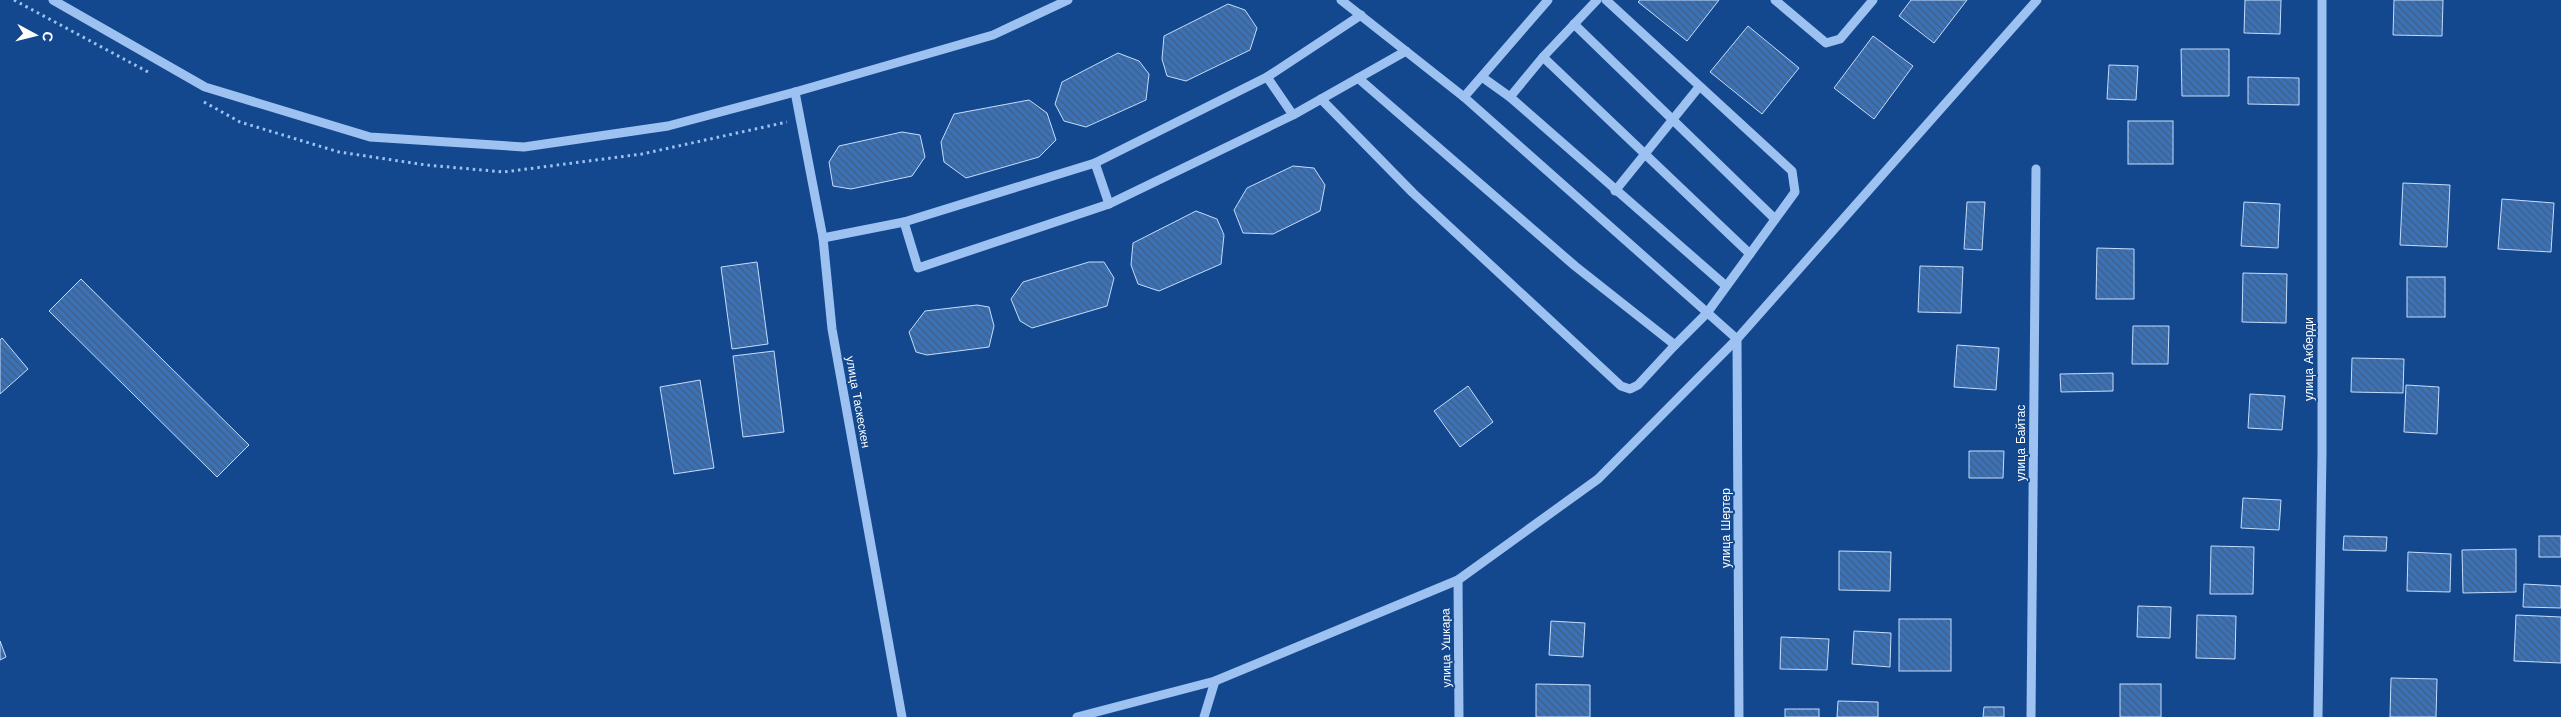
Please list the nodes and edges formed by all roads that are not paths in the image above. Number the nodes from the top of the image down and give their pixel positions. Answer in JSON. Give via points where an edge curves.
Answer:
{"nodes":[{"id":1,"x":53,"y":0,"type":"edge"},
{"id":2,"x":1068,"y":0,"type":"edge"},
{"id":3,"x":1341,"y":0,"type":"edge"},
{"id":4,"x":1548,"y":0,"type":"edge"},
{"id":5,"x":1597,"y":0,"type":"edge"},
{"id":6,"x":1606,"y":0,"type":"edge"},
{"id":7,"x":1776,"y":0,"type":"edge"},
{"id":8,"x":1873,"y":0,"type":"edge"},
{"id":9,"x":2038,"y":0,"type":"edge"},
{"id":10,"x":2322,"y":0,"type":"edge"},
{"id":11,"x":1361,"y":16,"type":"junction"},
{"id":12,"x":1574,"y":24,"type":"junction"},
{"id":13,"x":1406,"y":51,"type":"junction"},
{"id":14,"x":1543,"y":57,"type":"junction"},
{"id":15,"x":1267,"y":77,"type":"junction"},
{"id":16,"x":1482,"y":77,"type":"junction"},
{"id":17,"x":1358,"y":78,"type":"junction"},
{"id":18,"x":1699,"y":87,"type":"junction"},
{"id":19,"x":795,"y":92,"type":"junction"},
{"id":20,"x":1464,"y":97,"type":"junction"},
{"id":21,"x":1510,"y":97,"type":"junction"},
{"id":22,"x":1321,"y":99,"type":"junction"},
{"id":23,"x":1293,"y":115,"type":"junction"},
{"id":24,"x":1674,"y":122,"type":"junction"},
{"id":25,"x":1644,"y":154,"type":"junction"},
{"id":26,"x":1095,"y":163,"type":"junction"},
{"id":27,"x":2036,"y":170,"type":"dead end"},
{"id":28,"x":1616,"y":191,"type":"junction"},
{"id":29,"x":1109,"y":204,"type":"junction"},
{"id":30,"x":1775,"y":219,"type":"junction"},
{"id":31,"x":904,"y":222,"type":"junction"},
{"id":32,"x":822,"y":238,"type":"junction"},
{"id":33,"x":1750,"y":254,"type":"junction"},
{"id":34,"x":1726,"y":286,"type":"junction"},
{"id":35,"x":1707,"y":312,"type":"junction"},
{"id":36,"x":1737,"y":338,"type":"junction"},
{"id":37,"x":1675,"y":345,"type":"junction"},
{"id":38,"x":1458,"y":580,"type":"junction"},
{"id":39,"x":1215,"y":681,"type":"junction"},
{"id":40,"x":902,"y":717,"type":"edge"},
{"id":41,"x":1077,"y":717,"type":"edge"},
{"id":42,"x":1204,"y":717,"type":"edge"},
{"id":43,"x":1459,"y":717,"type":"edge"},
{"id":44,"x":1739,"y":717,"type":"edge"},
{"id":45,"x":2031,"y":717,"type":"edge"},
{"id":46,"x":2318,"y":717,"type":"edge"}],
"edges":[{"from":1,"to":19,"type":"street","via":[[205,87],[370,137],[524,147],[668,126]]},
{"from":2,"to":19,"type":"street","via":[[993,35]]},
{"from":3,"to":11,"type":"street"},
{"from":4,"to":16,"type":"street"},
{"from":5,"to":12,"type":"street"},
{"from":6,"to":18,"type":"street"},
{"from":7,"to":8,"type":"street","via":[[1826,43],[1840,39]]},
{"from":9,"to":36,"type":"street"},
{"from":10,"to":46,"type":"street","name":"улица Акберди","via":[[2322,454]]},
{"from":11,"to":13,"type":"street"},
{"from":11,"to":15,"type":"street"},
{"from":12,"to":14,"type":"street"},
{"from":12,"to":24,"type":"street"},
{"from":13,"to":17,"type":"street"},
{"from":13,"to":20,"type":"street"},
{"from":14,"to":21,"type":"street"},
{"from":14,"to":25,"type":"street"},
{"from":15,"to":23,"type":"street"},
{"from":15,"to":26,"type":"street"},
{"from":16,"to":20,"type":"street"},
{"from":16,"to":21,"type":"street"},
{"from":17,"to":22,"type":"street"},
{"from":17,"to":37,"type":"street","via":[[1575,266]]},
{"from":18,"to":24,"type":"street"},
{"from":18,"to":30,"type":"street","via":[[1792,172],[1795,192]]},
{"from":19,"to":32,"type":"street","name":"улица Таскескен"},
{"from":20,"to":35,"type":"street"},
{"from":21,"to":28,"type":"street"},
{"from":22,"to":23,"type":"street"},
{"from":22,"to":37,"type":"street","via":[[1413,193],[1621,386],[1630,389],[1638,385]]},
{"from":23,"to":29,"type":"street"},
{"from":24,"to":25,"type":"street"},
{"from":24,"to":30,"type":"street"},
{"from":25,"to":28,"type":"street"},
{"from":25,"to":33,"type":"street"},
{"from":26,"to":29,"type":"street"},
{"from":26,"to":31,"type":"street"},
{"from":27,"to":45,"type":"street","name":"улица Байтас"},
{"from":28,"to":34,"type":"street"},
{"from":29,"to":31,"type":"street","via":[[918,268]]},
{"from":30,"to":33,"type":"street"},
{"from":31,"to":32,"type":"street"},
{"from":32,"to":40,"type":"street","name":"улица Таскескен","via":[[832,329]]},
{"from":33,"to":34,"type":"street"},
{"from":34,"to":35,"type":"street"},
{"from":35,"to":36,"type":"street"},
{"from":35,"to":37,"type":"street"},
{"from":36,"to":38,"type":"street","via":[[1598,479]]},
{"from":36,"to":44,"type":"street","name":"улица Шертер"},
{"from":38,"to":39,"type":"street"},
{"from":38,"to":43,"type":"street","name":"улица Ушкара"},
{"from":39,"to":41,"type":"street"},
{"from":39,"to":42,"type":"street"}]}
